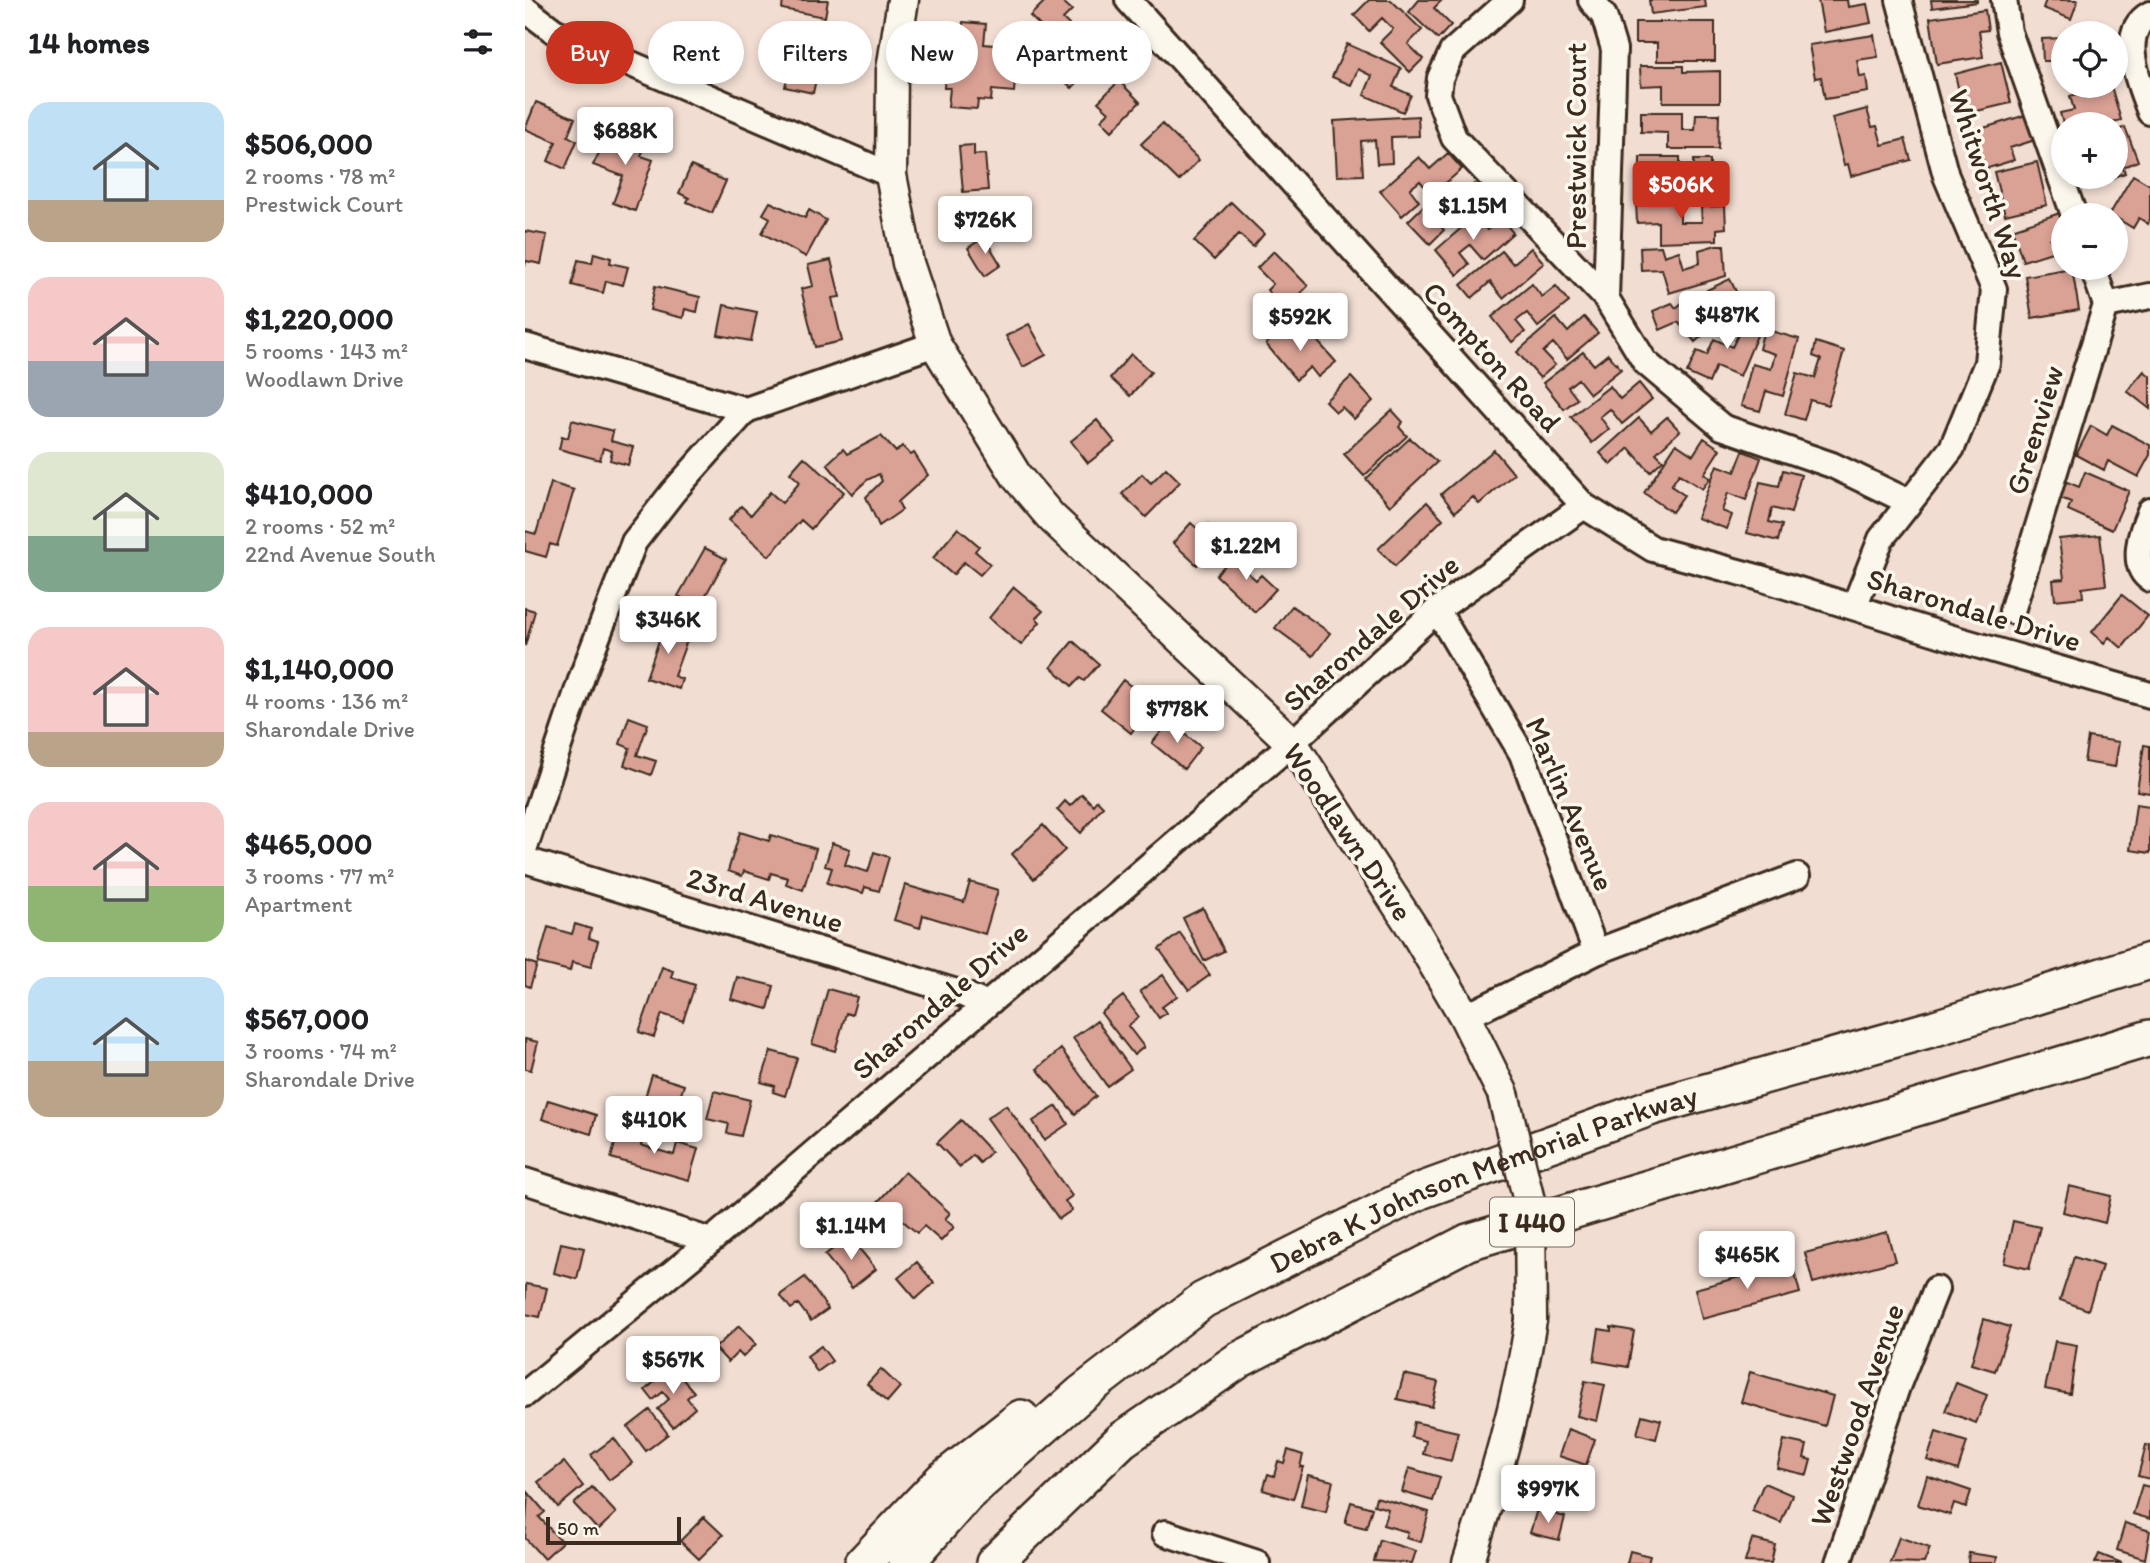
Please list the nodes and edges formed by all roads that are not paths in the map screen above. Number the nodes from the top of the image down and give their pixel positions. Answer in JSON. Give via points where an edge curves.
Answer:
{"nodes":[{"id":1,"x":903,"y":0,"type":"edge"},
{"id":2,"x":1128,"y":0,"type":"edge"},
{"id":3,"x":1510,"y":0,"type":"edge"},
{"id":4,"x":1591,"y":0,"type":"edge"},
{"id":5,"x":1899,"y":0,"type":"edge"},
{"id":6,"x":2004,"y":0,"type":"edge"},
{"id":7,"x":525,"y":9,"type":"edge"},
{"id":8,"x":2150,"y":14,"type":"edge"},
{"id":9,"x":2150,"y":111,"type":"edge"},
{"id":10,"x":891,"y":175,"type":"junction"},
{"id":11,"x":2070,"y":203,"type":"edge"},
{"id":12,"x":2097,"y":280,"type":"edge"},
{"id":13,"x":2150,"y":296,"type":"edge"},
{"id":14,"x":1606,"y":298,"type":"junction"},
{"id":15,"x":2106,"y":305,"type":"junction"},
{"id":16,"x":935,"y":344,"type":"junction"},
{"id":17,"x":525,"y":346,"type":"edge"},
{"id":18,"x":746,"y":410,"type":"junction"},
{"id":19,"x":1909,"y":502,"type":"junction"},
{"id":20,"x":1584,"y":506,"type":"junction"},
{"id":21,"x":2150,"y":511,"type":"edge"},
{"id":22,"x":2150,"y":579,"type":"edge"},
{"id":23,"x":1854,"y":607,"type":"junction"},
{"id":24,"x":1437,"y":610,"type":"junction"},
{"id":25,"x":2013,"y":611,"type":"dead end"},
{"id":26,"x":2150,"y":695,"type":"edge"},
{"id":27,"x":1292,"y":743,"type":"junction"},
{"id":28,"x":525,"y":847,"type":"edge"},
{"id":29,"x":525,"y":860,"type":"edge"},
{"id":30,"x":1797,"y":876,"type":"dead end"},
{"id":31,"x":1596,"y":953,"type":"junction"},
{"id":32,"x":2150,"y":961,"type":"edge"},
{"id":33,"x":985,"y":1004,"type":"junction"},
{"id":34,"x":1465,"y":1017,"type":"junction"},
{"id":35,"x":2150,"y":1038,"type":"edge"},
{"id":36,"x":525,"y":1181,"type":"edge"},
{"id":37,"x":711,"y":1241,"type":"junction"},
{"id":38,"x":1936,"y":1289,"type":"dead end"},
{"id":39,"x":1203,"y":1300,"type":"junction"},
{"id":40,"x":525,"y":1394,"type":"edge"},
{"id":41,"x":1165,"y":1533,"type":"dead end"},
{"id":42,"x":863,"y":1563,"type":"edge"},
{"id":43,"x":906,"y":1563,"type":"edge"},
{"id":44,"x":994,"y":1563,"type":"edge"},
{"id":45,"x":1257,"y":1563,"type":"edge"},
{"id":46,"x":1468,"y":1563,"type":"edge"},
{"id":47,"x":1838,"y":1563,"type":"edge"}],
"edges":[{"from":1,"to":10,"type":"main road","name":"Woodlawn Drive","via":[[892,70]]},
{"from":2,"to":20,"type":"street","name":"Compton Road"},
{"from":3,"to":14,"type":"street","name":"Prestwick Court","via":[[1452,52],[1438,95],[1454,138]]},
{"from":4,"to":14,"type":"street","name":"Prestwick Court","via":[[1604,16],[1614,49]]},
{"from":5,"to":19,"type":"street","name":"Whitworth Way","via":[[1946,176],[1994,289],[1987,363],[1952,447]]},
{"from":6,"to":11,"type":"street","via":[[2008,32]]},
{"from":7,"to":10,"type":"street","via":[[554,31]]},
{"from":8,"to":9,"type":"street","via":[[2141,19],[2132,61]]},
{"from":10,"to":16,"type":"main road","name":"Woodlawn Drive","via":[[908,263]]},
{"from":12,"to":15,"type":"street"},
{"from":13,"to":15,"type":"street"},
{"from":14,"to":19,"type":"street","name":"Prestwick Court","via":[[1646,362],[1722,427],[1832,465]]},
{"from":15,"to":25,"type":"street","name":"Greenview"},
{"from":16,"to":18,"type":"street"},
{"from":16,"to":27,"type":"main road","name":"Woodlawn Drive","via":[[1017,477],[1051,517]]},
{"from":17,"to":18,"type":"street"},
{"from":18,"to":28,"type":"street","via":[[634,542]]},
{"from":19,"to":23,"type":"street","name":"Whitworth Way","via":[[1881,539]]},
{"from":20,"to":23,"type":"street","name":"Sharondale Drive","via":[[1653,549]]},
{"from":20,"to":24,"type":"street","name":"Sharondale Drive"},
{"from":21,"to":22,"type":"street","via":[[2139,556],[2144,575]]},
{"from":23,"to":26,"type":"street","name":"Sharondale Drive"},
{"from":24,"to":27,"type":"street","name":"Sharondale Drive"},
{"from":24,"to":31,"type":"street","name":"Marlin Avenue","via":[[1521,754]]},
{"from":27,"to":33,"type":"street","name":"Sharondale Drive"},
{"from":27,"to":34,"type":"main road","name":"Woodlawn Drive"},
{"from":29,"to":33,"type":"street","name":"23rd Avenue"},
{"from":30,"to":31,"type":"street"},
{"from":31,"to":34,"type":"street"},
{"from":32,"to":39,"type":"highway","name":"Debra K Johnson Memorial Parkway","number":"I 440","via":[[1935,1028],[1653,1107],[1420,1191]]},
{"from":33,"to":37,"type":"street","name":"Sharondale Drive"},
{"from":34,"to":46,"type":"main road","name":"Woodlawn Drive","bridge":true,"via":[[1503,1094],[1530,1205],[1531,1320],[1504,1454]]},
{"from":35,"to":44,"type":"highway","name":"Debra K Johnson Memorial Parkway","number":"I 440","via":[[1468,1242],[1239,1360],[1122,1440]]},
{"from":36,"to":37,"type":"street"},
{"from":37,"to":40,"type":"street","name":"Sharondale Drive"},
{"from":38,"to":47,"type":"street","name":"Westwood Avenue","via":[[1897,1387]]},
{"from":39,"to":42,"type":"highway","via":[[1134,1337],[1058,1390],[942,1480]]},
{"from":39,"to":43,"type":"highway","name":"Debra K Johnson Memorial Parkway","number":"I 440","via":[[1082,1393],[978,1485]]},
{"from":41,"to":45,"type":"street"}]}
